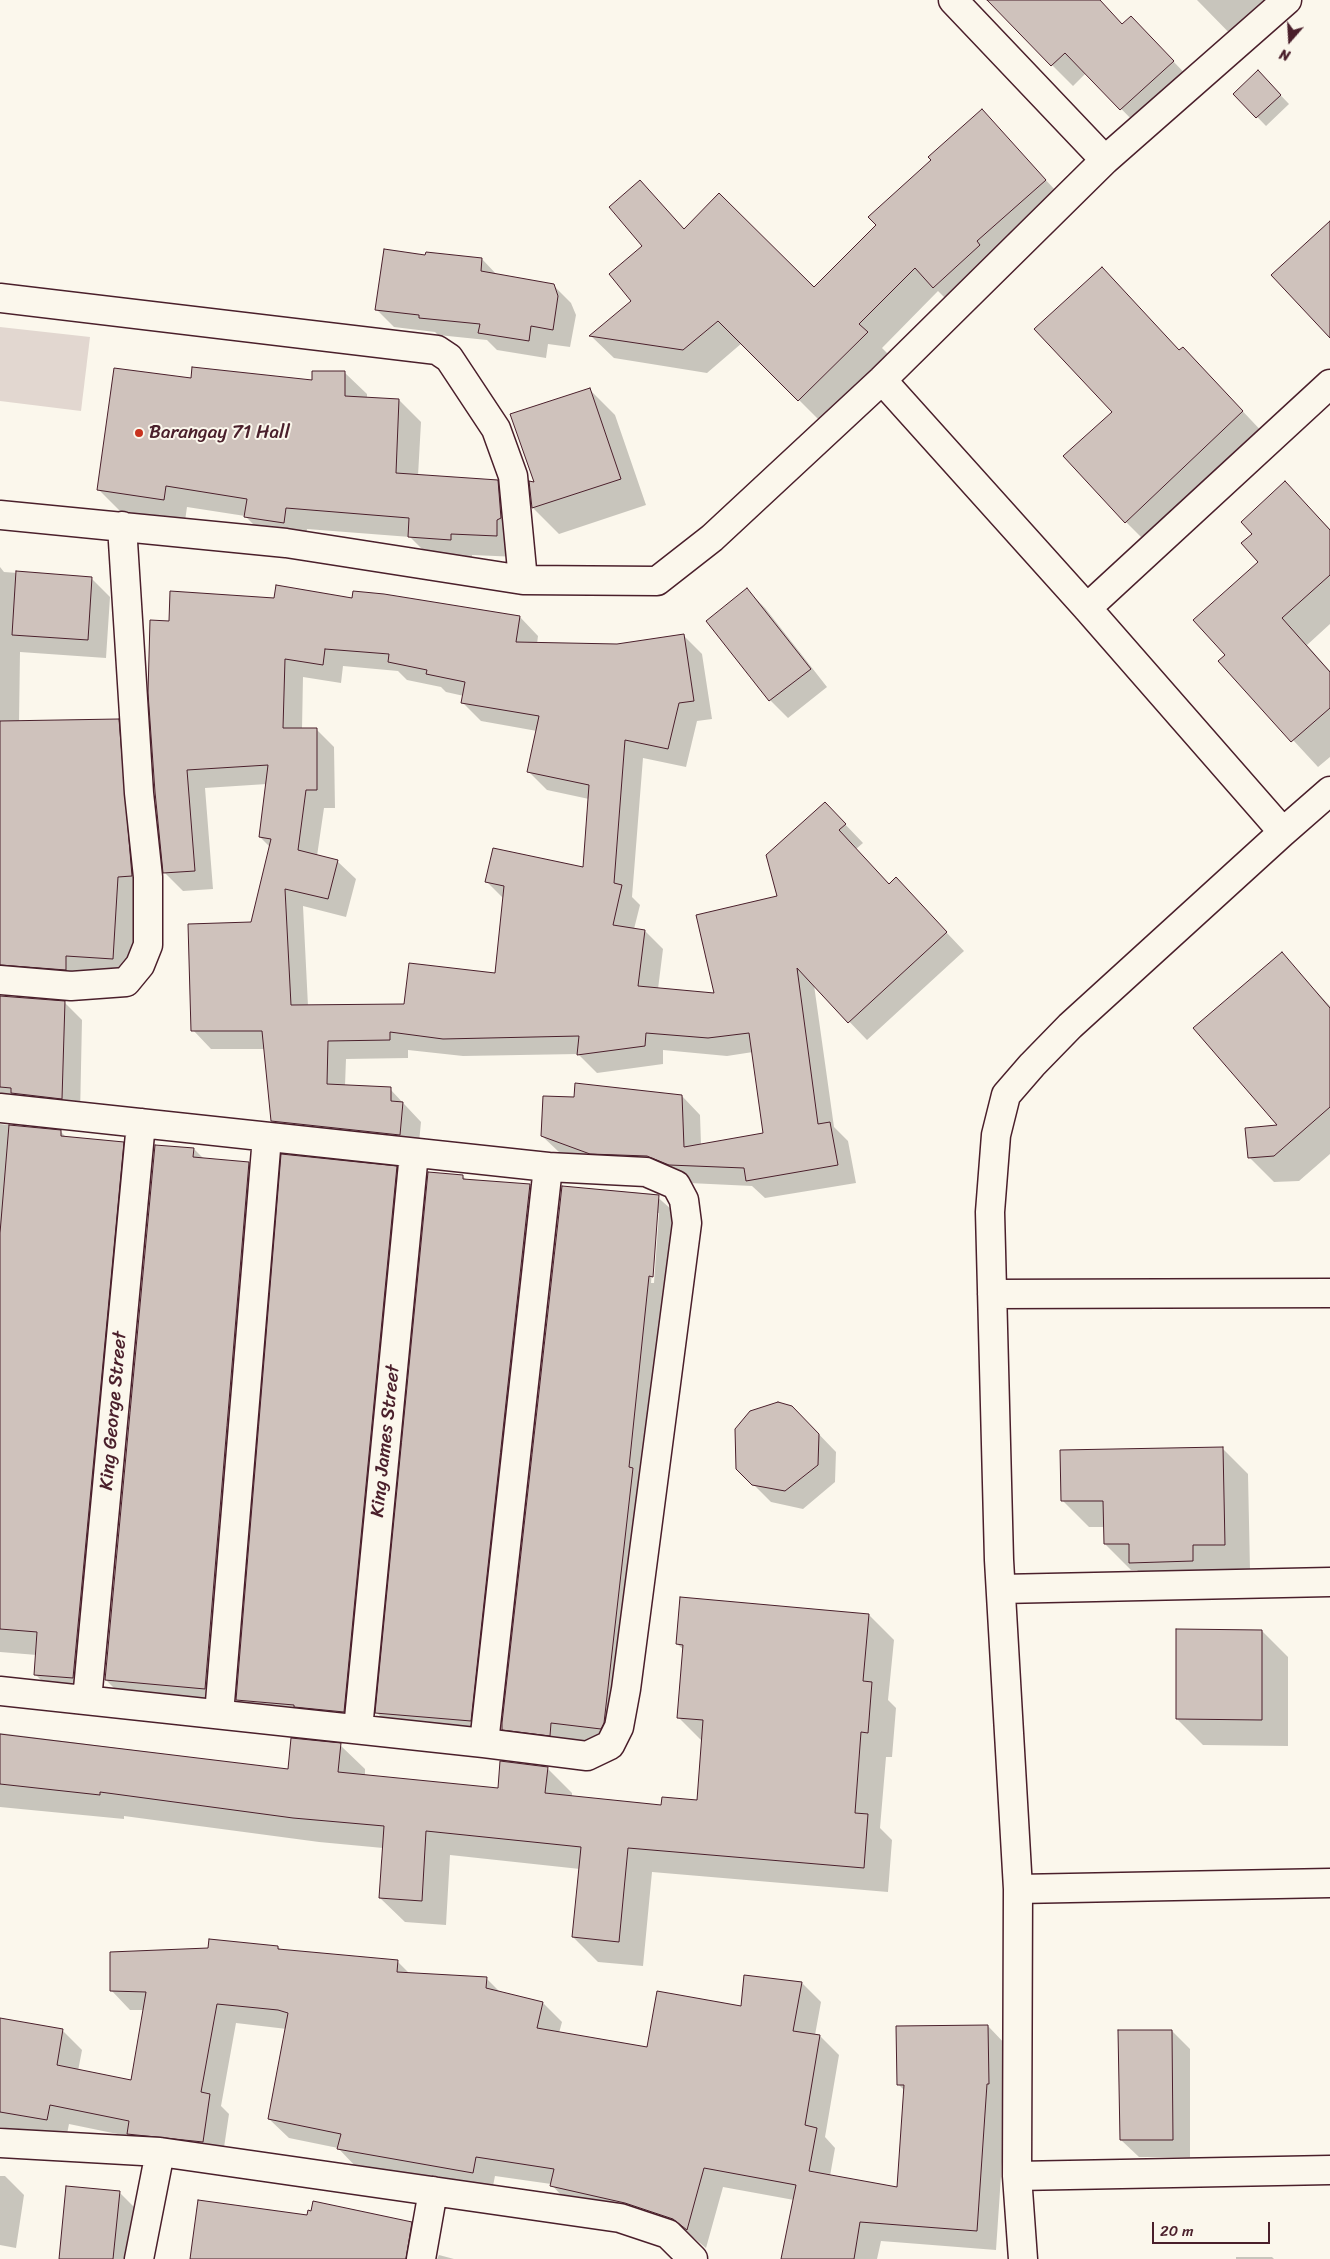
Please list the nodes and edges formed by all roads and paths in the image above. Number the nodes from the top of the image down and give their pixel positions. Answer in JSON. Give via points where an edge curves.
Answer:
{"nodes":[{"id":1,"x":953,"y":0,"type":"edge"},
{"id":2,"x":1288,"y":0,"type":"edge"},
{"id":3,"x":1105,"y":160,"type":"junction"},
{"id":4,"x":0,"y":298,"type":"edge"},
{"id":5,"x":882,"y":380,"type":"junction"},
{"id":6,"x":1330,"y":384,"type":"edge"},
{"id":7,"x":0,"y":515,"type":"edge"},
{"id":8,"x":122,"y":526,"type":"junction"},
{"id":9,"x":524,"y":580,"type":"junction"},
{"id":10,"x":1087,"y":608,"type":"junction"},
{"id":11,"x":1330,"y":791,"type":"edge"},
{"id":12,"x":1283,"y":832,"type":"junction"},
{"id":13,"x":0,"y":980,"type":"edge"},
{"id":14,"x":1,"y":1116,"type":"edge"},
{"id":15,"x":141,"y":1123,"type":"junction"},
{"id":16,"x":268,"y":1137,"type":"junction"},
{"id":17,"x":414,"y":1153,"type":"junction"},
{"id":18,"x":548,"y":1167,"type":"junction"},
{"id":19,"x":992,"y":1294,"type":"junction"},
{"id":20,"x":1330,"y":1294,"type":"edge"},
{"id":21,"x":1330,"y":1582,"type":"edge"},
{"id":22,"x":1001,"y":1589,"type":"junction"},
{"id":23,"x":0,"y":1691,"type":"edge"},
{"id":24,"x":87,"y":1700,"type":"junction"},
{"id":25,"x":219,"y":1714,"type":"junction"},
{"id":26,"x":358,"y":1729,"type":"junction"},
{"id":27,"x":484,"y":1743,"type":"junction"},
{"id":28,"x":1330,"y":1883,"type":"edge"},
{"id":29,"x":1018,"y":1889,"type":"junction"},
{"id":30,"x":0,"y":2143,"type":"edge"},
{"id":31,"x":160,"y":2152,"type":"junction"},
{"id":32,"x":1330,"y":2170,"type":"edge"},
{"id":33,"x":1017,"y":2176,"type":"junction"},
{"id":34,"x":433,"y":2191,"type":"junction"},
{"id":35,"x":139,"y":2259,"type":"edge"},
{"id":36,"x":422,"y":2259,"type":"edge"},
{"id":37,"x":692,"y":2259,"type":"edge"},
{"id":38,"x":1023,"y":2259,"type":"edge"}],
"edges":[{"from":1,"to":3,"type":"street"},
{"from":2,"to":3,"type":"street"},
{"from":3,"to":5,"type":"street"},
{"from":4,"to":9,"type":"street","via":[[437,350],[449,358],[496,429],[513,476]]},
{"from":5,"to":9,"type":"street","via":[[712,538],[658,581]]},
{"from":5,"to":10,"type":"street"},
{"from":6,"to":10,"type":"street"},
{"from":7,"to":8,"type":"street"},
{"from":8,"to":9,"type":"street","via":[[286,543]]},
{"from":8,"to":13,"type":"street","via":[[139,793],[148,877],[148,945],[140,965],[126,982],[71,986]]},
{"from":10,"to":12,"type":"street"},
{"from":11,"to":12,"type":"street"},
{"from":12,"to":19,"type":"street","via":[[1070,1026],[1006,1095],[996,1135],[990,1212]]},
{"from":14,"to":15,"type":"street"},
{"from":15,"to":16,"type":"street"},
{"from":15,"to":24,"type":"street","name":"King George Street"},
{"from":16,"to":17,"type":"street"},
{"from":16,"to":25,"type":"street"},
{"from":17,"to":18,"type":"street"},
{"from":17,"to":26,"type":"street","name":"King James Street"},
{"from":18,"to":27,"type":"street"},
{"from":18,"to":27,"type":"street","via":[[646,1172],[676,1185],[684,1200],[687,1223],[619,1726],[610,1745],[587,1756]]},
{"from":19,"to":20,"type":"street"},
{"from":19,"to":22,"type":"street"},
{"from":21,"to":22,"type":"street"},
{"from":22,"to":29,"type":"street"},
{"from":23,"to":24,"type":"street"},
{"from":24,"to":25,"type":"street"},
{"from":25,"to":26,"type":"street"},
{"from":26,"to":27,"type":"street"},
{"from":28,"to":29,"type":"street"},
{"from":29,"to":33,"type":"street"},
{"from":30,"to":31,"type":"street"},
{"from":31,"to":34,"type":"street"},
{"from":31,"to":35,"type":"street"},
{"from":32,"to":33,"type":"street"},
{"from":33,"to":38,"type":"street"},
{"from":34,"to":36,"type":"street"},
{"from":34,"to":37,"type":"street","via":[[620,2218],[668,2234]]}]}
